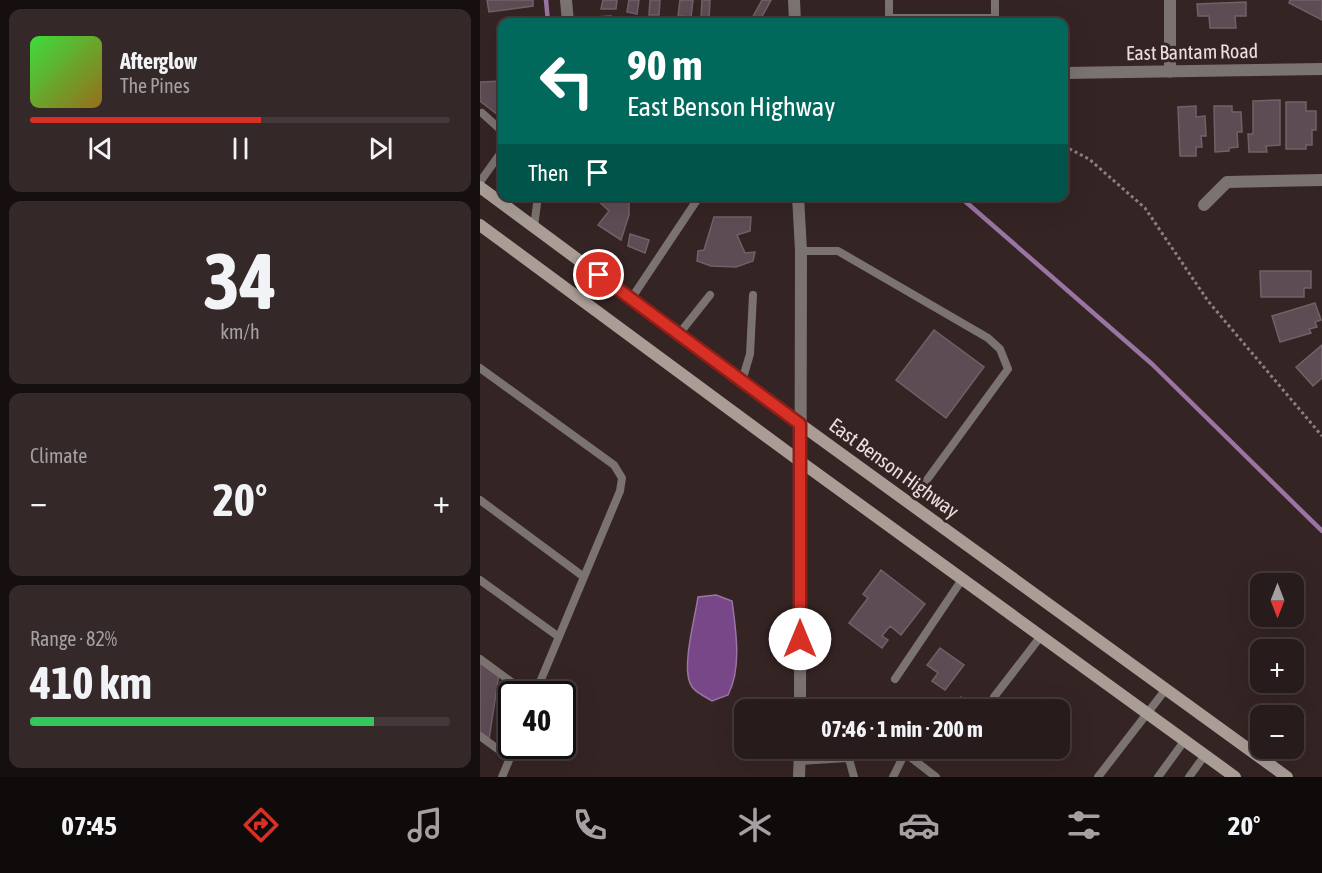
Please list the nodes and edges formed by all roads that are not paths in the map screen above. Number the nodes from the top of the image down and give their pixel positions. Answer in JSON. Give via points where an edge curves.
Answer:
{"nodes":[{"id":1,"x":566,"y":0,"type":"edge"},
{"id":2,"x":794,"y":0,"type":"edge"},
{"id":3,"x":889,"y":0,"type":"edge"},
{"id":4,"x":995,"y":0,"type":"edge"},
{"id":5,"x":1170,"y":0,"type":"edge"},
{"id":6,"x":568,"y":18,"type":"edge"},
{"id":7,"x":795,"y":18,"type":"edge"},
{"id":8,"x":889,"y":18,"type":"edge"},
{"id":9,"x":995,"y":18,"type":"edge"},
{"id":10,"x":1322,"y":69,"type":"edge"},
{"id":11,"x":1170,"y":72,"type":"junction"},
{"id":12,"x":1068,"y":73,"type":"edge"},
{"id":13,"x":482,"y":113,"type":"dead end"},
{"id":14,"x":498,"y":127,"type":"edge"},
{"id":15,"x":498,"y":157,"type":"edge"},
{"id":16,"x":1322,"y":180,"type":"edge"},
{"id":17,"x":480,"y":182,"type":"edge"},
{"id":18,"x":480,"y":187,"type":"edge"},
{"id":19,"x":498,"y":200,"type":"edge"},
{"id":20,"x":499,"y":201,"type":"edge"},
{"id":21,"x":537,"y":201,"type":"edge"},
{"id":22,"x":696,"y":201,"type":"edge"},
{"id":23,"x":798,"y":201,"type":"edge"},
{"id":24,"x":1204,"y":205,"type":"dead end"},
{"id":25,"x":480,"y":225,"type":"edge"},
{"id":26,"x":534,"y":227,"type":"junction"},
{"id":27,"x":801,"y":251,"type":"junction"},
{"id":28,"x":710,"y":295,"type":"dead end"},
{"id":29,"x":753,"y":295,"type":"dead end"},
{"id":30,"x":632,"y":300,"type":"junction"},
{"id":31,"x":679,"y":334,"type":"junction"},
{"id":32,"x":480,"y":368,"type":"edge"},
{"id":33,"x":742,"y":381,"type":"junction"},
{"id":34,"x":800,"y":424,"type":"junction"},
{"id":35,"x":801,"y":462,"type":"junction"},
{"id":36,"x":480,"y":500,"type":"edge"},
{"id":37,"x":910,"y":503,"type":"junction"},
{"id":38,"x":584,"y":577,"type":"junction"},
{"id":39,"x":963,"y":579,"type":"junction"},
{"id":40,"x":480,"y":580,"type":"edge"},
{"id":41,"x":1041,"y":636,"type":"junction"},
{"id":42,"x":559,"y":637,"type":"junction"},
{"id":43,"x":480,"y":659,"type":"edge"},
{"id":44,"x":896,"y":679,"type":"dead end"},
{"id":45,"x":510,"y":681,"type":"edge"},
{"id":46,"x":540,"y":681,"type":"edge"},
{"id":47,"x":1166,"y":689,"type":"junction"},
{"id":48,"x":994,"y":698,"type":"dead end"},
{"id":49,"x":800,"y":699,"type":"edge"},
{"id":50,"x":1148,"y":712,"type":"junction"},
{"id":51,"x":480,"y":736,"type":"edge"},
{"id":52,"x":1185,"y":740,"type":"junction"},
{"id":53,"x":498,"y":749,"type":"edge"},
{"id":54,"x":1205,"y":754,"type":"junction"},
{"id":55,"x":510,"y":759,"type":"edge"},
{"id":56,"x":800,"y":759,"type":"edge"},
{"id":57,"x":849,"y":759,"type":"edge"},
{"id":58,"x":901,"y":759,"type":"edge"},
{"id":59,"x":915,"y":759,"type":"edge"},
{"id":60,"x":502,"y":777,"type":"edge"},
{"id":61,"x":799,"y":777,"type":"edge"},
{"id":62,"x":854,"y":777,"type":"edge"},
{"id":63,"x":893,"y":777,"type":"edge"},
{"id":64,"x":936,"y":777,"type":"edge"},
{"id":65,"x":1098,"y":777,"type":"edge"},
{"id":66,"x":1158,"y":777,"type":"edge"},
{"id":67,"x":1189,"y":777,"type":"edge"},
{"id":68,"x":1235,"y":777,"type":"edge"},
{"id":69,"x":1287,"y":777,"type":"edge"}],
"edges":[{"from":1,"to":6,"type":"street"},
{"from":2,"to":7,"type":"street"},
{"from":3,"to":8,"type":"lane"},
{"from":4,"to":9,"type":"lane"},
{"from":5,"to":11,"type":"street"},
{"from":10,"to":11,"type":"street","name":"East Bantam Road"},
{"from":11,"to":12,"type":"street","name":"East Bantam Road"},
{"from":13,"to":14,"type":"lane"},
{"from":15,"to":17,"type":"lane"},
{"from":16,"to":24,"type":"street","via":[[1227,182]]},
{"from":18,"to":19,"type":"main road","name":"East Benson Highway"},
{"from":20,"to":26,"type":"main road","name":"East Benson Highway"},
{"from":21,"to":26,"type":"lane"},
{"from":22,"to":30,"type":"lane"},
{"from":23,"to":27,"type":"street"},
{"from":25,"to":35,"type":"main road"},
{"from":26,"to":30,"type":"main road","name":"East Benson Highway"},
{"from":27,"to":34,"type":"street"},
{"from":27,"to":37,"type":"lane","via":[[838,251],[988,338],[1000,349],[1008,369]]},
{"from":28,"to":31,"type":"lane"},
{"from":29,"to":33,"type":"lane","via":[[750,354]]},
{"from":30,"to":31,"type":"main road","name":"East Benson Highway"},
{"from":31,"to":33,"type":"main road","name":"East Benson Highway"},
{"from":32,"to":38,"type":"lane","via":[[614,465],[621,478],[620,491]]},
{"from":33,"to":34,"type":"main road","name":"East Benson Highway"},
{"from":34,"to":35,"type":"street"},
{"from":34,"to":37,"type":"main road","name":"East Benson Highway"},
{"from":35,"to":39,"type":"main road"},
{"from":35,"to":49,"type":"street"},
{"from":36,"to":38,"type":"lane"},
{"from":37,"to":47,"type":"main road","name":"East Benson Highway"},
{"from":38,"to":42,"type":"lane"},
{"from":39,"to":41,"type":"main road"},
{"from":39,"to":44,"type":"lane"},
{"from":40,"to":42,"type":"lane"},
{"from":41,"to":48,"type":"lane"},
{"from":41,"to":50,"type":"main road"},
{"from":42,"to":46,"type":"lane"},
{"from":43,"to":45,"type":"lane"},
{"from":47,"to":50,"type":"lane"},
{"from":47,"to":69,"type":"main road","name":"East Benson Highway"},
{"from":50,"to":52,"type":"main road"},
{"from":50,"to":65,"type":"lane"},
{"from":51,"to":53,"type":"lane"},
{"from":52,"to":54,"type":"main road"},
{"from":52,"to":66,"type":"lane"},
{"from":54,"to":67,"type":"lane"},
{"from":54,"to":68,"type":"main road"},
{"from":55,"to":60,"type":"lane"},
{"from":56,"to":61,"type":"street"},
{"from":57,"to":62,"type":"lane"},
{"from":58,"to":63,"type":"lane"},
{"from":59,"to":64,"type":"lane"}]}
